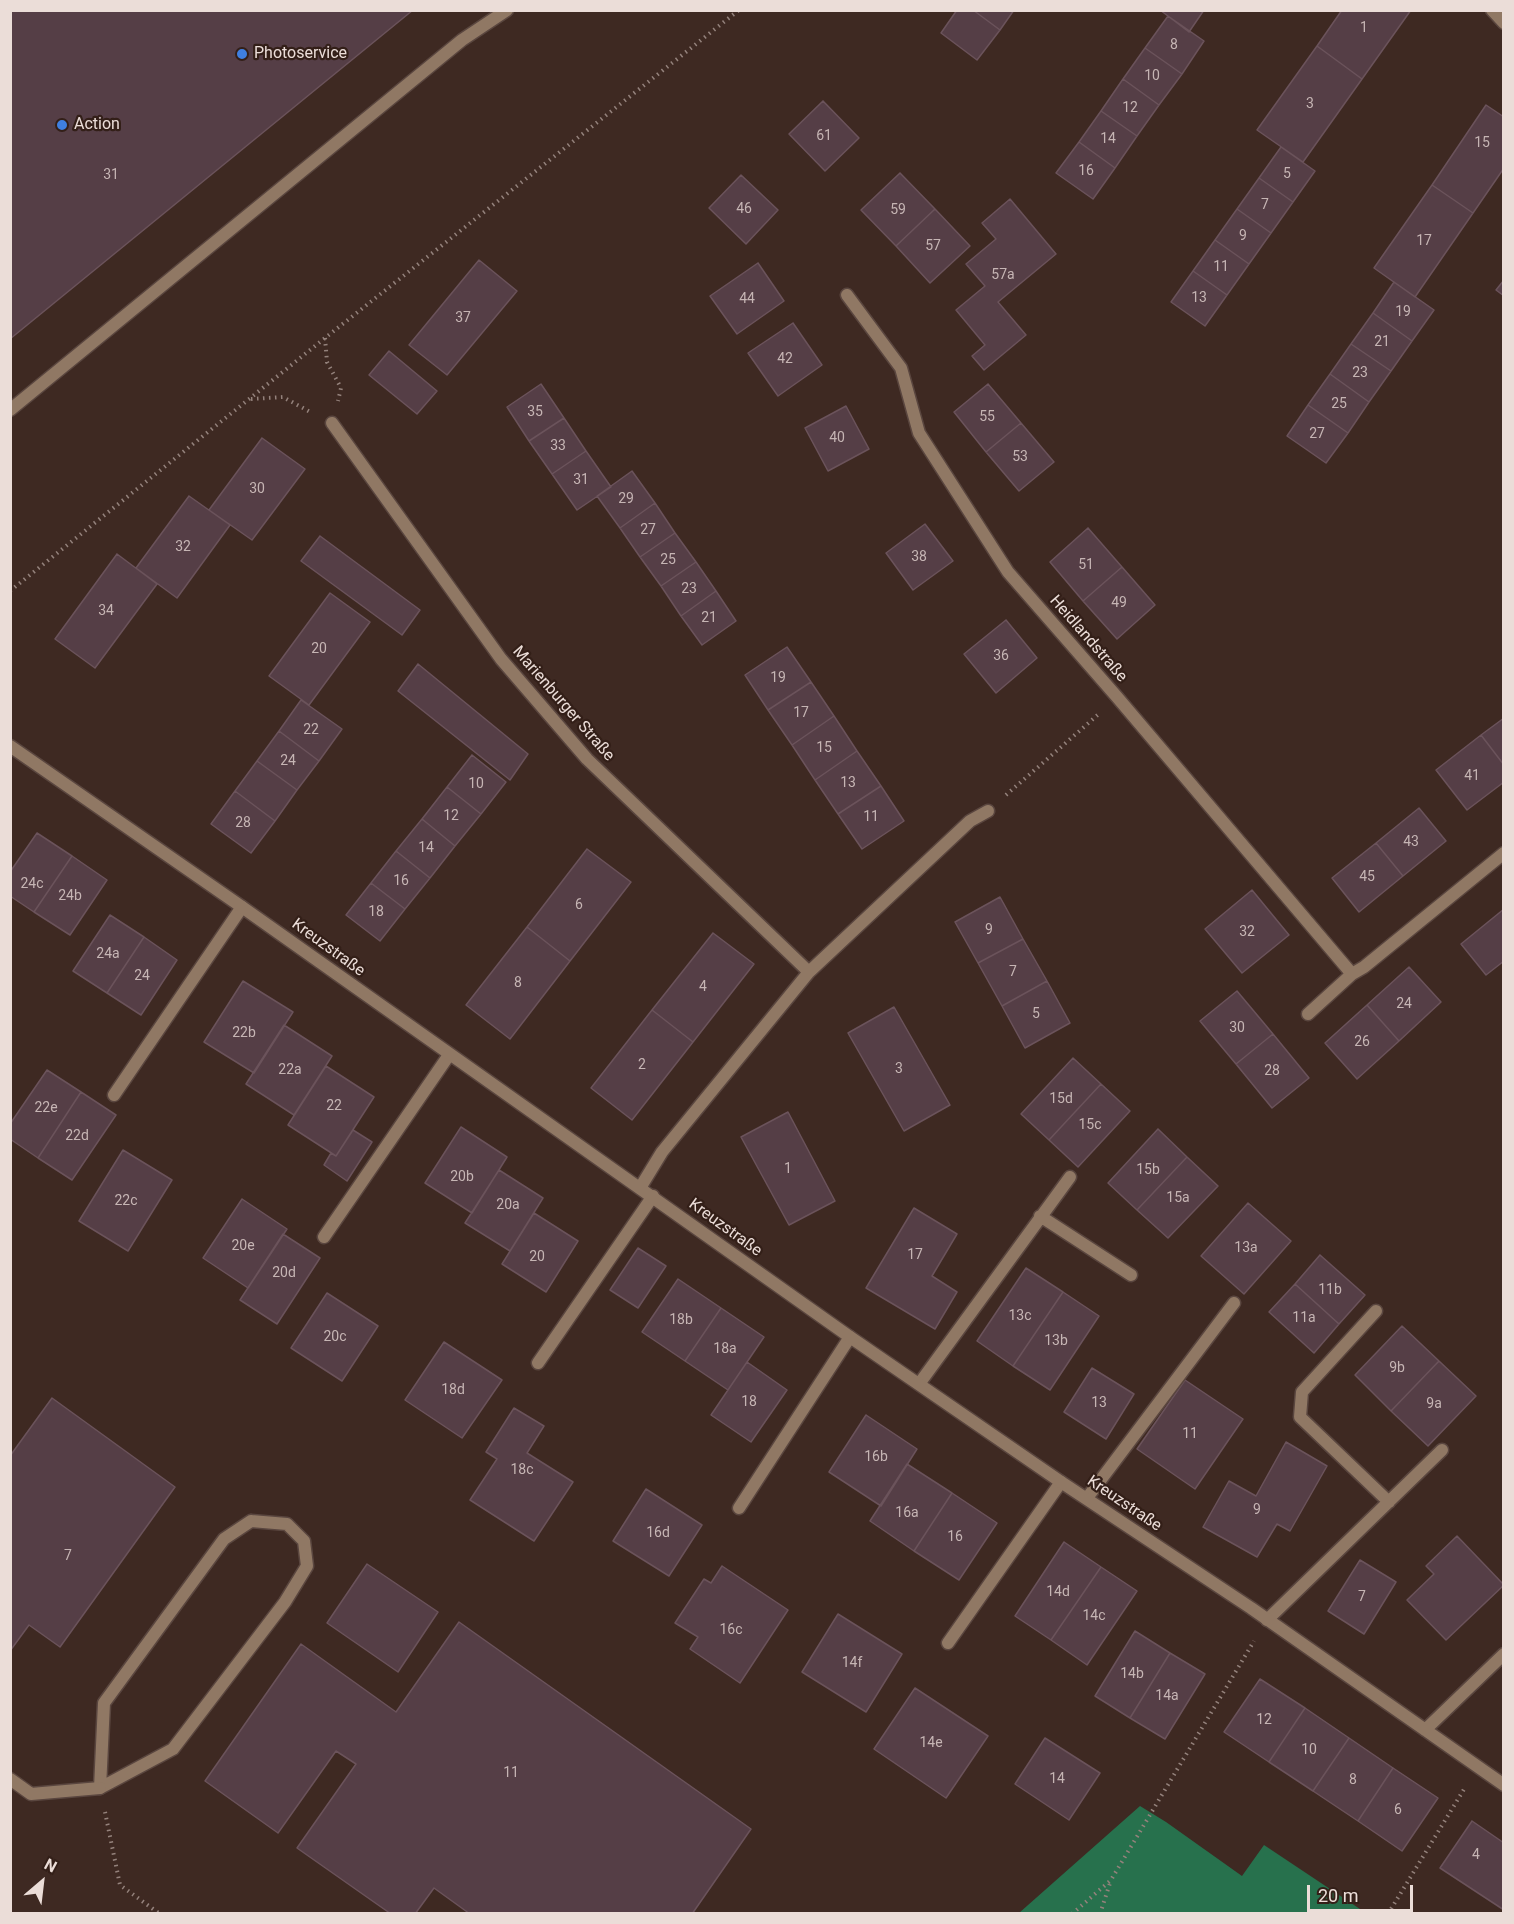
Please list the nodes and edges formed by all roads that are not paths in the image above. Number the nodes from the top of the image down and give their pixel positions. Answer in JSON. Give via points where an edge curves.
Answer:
{"nodes":[{"id":1,"x":507,"y":10,"type":"edge"},
{"id":2,"x":1492,"y":10,"type":"edge"},
{"id":3,"x":1503,"y":23,"type":"edge"},
{"id":4,"x":847,"y":296,"type":"dead end"},
{"id":5,"x":10,"y":410,"type":"edge"},
{"id":6,"x":332,"y":423,"type":"road end"},
{"id":7,"x":10,"y":746,"type":"edge"},
{"id":8,"x":988,"y":811,"type":"dead end"},
{"id":9,"x":1503,"y":853,"type":"edge"},
{"id":10,"x":242,"y":907,"type":"junction"},
{"id":11,"x":809,"y":972,"type":"junction"},
{"id":12,"x":1352,"y":974,"type":"junction"},
{"id":13,"x":1308,"y":1014,"type":"dead end"},
{"id":14,"x":449,"y":1055,"type":"junction"},
{"id":15,"x":114,"y":1095,"type":"dead end"},
{"id":16,"x":1070,"y":1177,"type":"dead end"},
{"id":17,"x":640,"y":1188,"type":"junction"},
{"id":18,"x":653,"y":1196,"type":"junction"},
{"id":19,"x":1040,"y":1216,"type":"junction"},
{"id":20,"x":324,"y":1237,"type":"dead end"},
{"id":21,"x":1131,"y":1275,"type":"dead end"},
{"id":22,"x":1234,"y":1303,"type":"dead end"},
{"id":23,"x":1376,"y":1311,"type":"dead end"},
{"id":24,"x":850,"y":1337,"type":"junction"},
{"id":25,"x":538,"y":1363,"type":"dead end"},
{"id":26,"x":919,"y":1384,"type":"junction"},
{"id":27,"x":1442,"y":1450,"type":"dead end"},
{"id":28,"x":1061,"y":1482,"type":"junction"},
{"id":29,"x":1087,"y":1498,"type":"junction"},
{"id":30,"x":1389,"y":1502,"type":"junction"},
{"id":31,"x":739,"y":1508,"type":"dead end"},
{"id":32,"x":1267,"y":1620,"type":"junction"},
{"id":33,"x":948,"y":1643,"type":"dead end"},
{"id":34,"x":1503,"y":1654,"type":"edge"},
{"id":35,"x":1425,"y":1730,"type":"junction"},
{"id":36,"x":10,"y":1779,"type":"edge"},
{"id":37,"x":1503,"y":1785,"type":"edge"},
{"id":38,"x":100,"y":1788,"type":"junction"}],
"edges":[{"from":1,"to":5,"type":"street","via":[[462,40]]},
{"from":2,"to":3,"type":"street"},
{"from":4,"to":12,"type":"street","name":"Heidlandstraße","via":[[901,368],[919,432],[1008,572]]},
{"from":6,"to":11,"type":"street","name":"Marienburger Straße","via":[[501,659],[587,759]]},
{"from":7,"to":10,"type":"street","name":"Kreuzstraße"},
{"from":8,"to":11,"type":"street","via":[[970,821]]},
{"from":9,"to":12,"type":"street"},
{"from":10,"to":14,"type":"street","name":"Kreuzstraße"},
{"from":10,"to":15,"type":"street"},
{"from":11,"to":17,"type":"street","via":[[662,1152]]},
{"from":12,"to":13,"type":"street"},
{"from":14,"to":17,"type":"street","name":"Kreuzstraße"},
{"from":14,"to":20,"type":"street"},
{"from":16,"to":19,"type":"street"},
{"from":17,"to":18,"type":"street","name":"Kreuzstraße"},
{"from":18,"to":24,"type":"street","name":"Kreuzstraße"},
{"from":18,"to":25,"type":"street"},
{"from":19,"to":21,"type":"street"},
{"from":19,"to":26,"type":"street"},
{"from":22,"to":29,"type":"street"},
{"from":23,"to":30,"type":"street","via":[[1302,1392],[1300,1417]]},
{"from":24,"to":26,"type":"street","name":"Kreuzstraße"},
{"from":24,"to":31,"type":"street"},
{"from":26,"to":28,"type":"street","name":"Kreuzstraße"},
{"from":27,"to":30,"type":"street"},
{"from":28,"to":29,"type":"street","name":"Kreuzstraße"},
{"from":28,"to":33,"type":"street"},
{"from":29,"to":32,"type":"street","name":"Kreuzstraße"},
{"from":30,"to":32,"type":"street"},
{"from":32,"to":35,"type":"street","name":"Kreuzstraße"},
{"from":34,"to":35,"type":"street"},
{"from":35,"to":37,"type":"street","name":"Kreuzstraße"},
{"from":36,"to":38,"type":"street","via":[[32,1794]]},
{"from":38,"to":38,"type":"street","via":[[104,1703],[224,1539],[252,1521],[286,1524],[304,1541],[307,1566],[285,1602],[173,1749]]}]}
